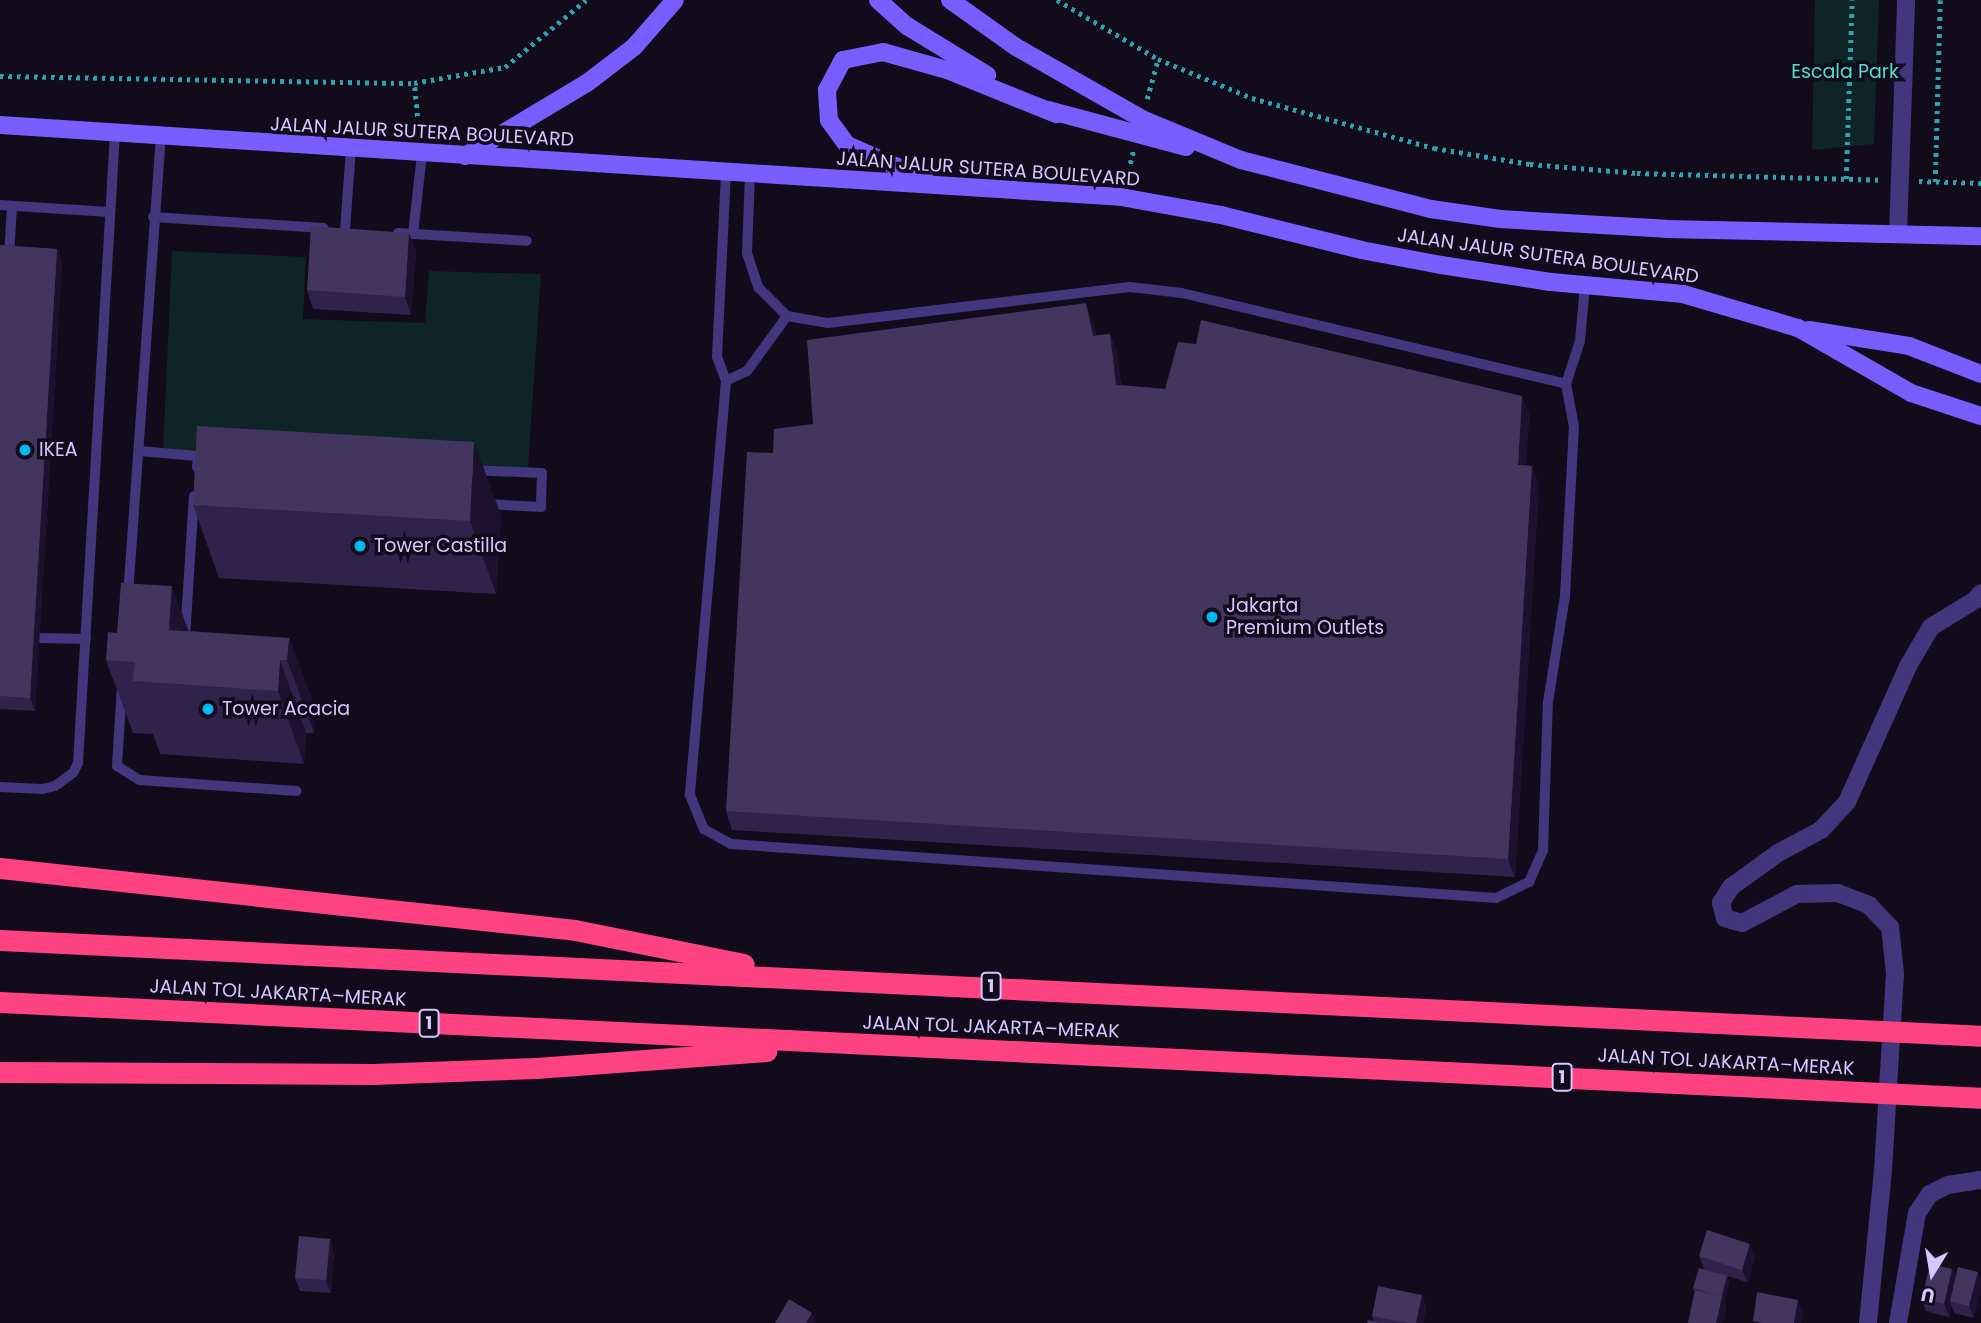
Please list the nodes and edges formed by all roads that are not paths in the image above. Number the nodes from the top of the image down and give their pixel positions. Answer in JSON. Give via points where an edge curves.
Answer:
{"nodes":[{"id":1,"x":675,"y":0,"type":"edge"},
{"id":2,"x":878,"y":0,"type":"edge"},
{"id":3,"x":950,"y":0,"type":"edge"},
{"id":4,"x":1906,"y":0,"type":"edge"},
{"id":5,"x":1056,"y":114,"type":"junction"},
{"id":6,"x":0,"y":125,"type":"edge"},
{"id":7,"x":1140,"y":127,"type":"junction"},
{"id":8,"x":115,"y":134,"type":"junction"},
{"id":9,"x":161,"y":138,"type":"junction"},
{"id":10,"x":351,"y":149,"type":"junction"},
{"id":11,"x":422,"y":154,"type":"junction"},
{"id":12,"x":465,"y":156,"type":"junction"},
{"id":13,"x":726,"y":172,"type":"junction"},
{"id":14,"x":750,"y":174,"type":"junction"},
{"id":15,"x":987,"y":188,"type":"junction"},
{"id":16,"x":0,"y":205,"type":"edge"},
{"id":17,"x":12,"y":206,"type":"junction"},
{"id":18,"x":109,"y":212,"type":"junction"},
{"id":19,"x":153,"y":217,"type":"junction"},
{"id":20,"x":345,"y":230,"type":"junction"},
{"id":21,"x":358,"y":231,"type":"edge"},
{"id":22,"x":385,"y":233,"type":"edge"},
{"id":23,"x":413,"y":234,"type":"junction"},
{"id":24,"x":1898,"y":234,"type":"junction"},
{"id":25,"x":1981,"y":236,"type":"edge"},
{"id":26,"x":527,"y":241,"type":"dead end"},
{"id":27,"x":9,"y":258,"type":"edge"},
{"id":28,"x":1585,"y":285,"type":"junction"},
{"id":29,"x":787,"y":316,"type":"junction"},
{"id":30,"x":1798,"y":328,"type":"junction"},
{"id":31,"x":1981,"y":374,"type":"edge"},
{"id":32,"x":726,"y":381,"type":"junction"},
{"id":33,"x":1566,"y":384,"type":"junction"},
{"id":34,"x":1981,"y":416,"type":"edge"},
{"id":35,"x":139,"y":451,"type":"junction"},
{"id":36,"x":198,"y":456,"type":"junction"},
{"id":37,"x":211,"y":457,"type":"edge"},
{"id":38,"x":460,"y":469,"type":"edge"},
{"id":39,"x":195,"y":491,"type":"junction"},
{"id":40,"x":208,"y":492,"type":"edge"},
{"id":41,"x":472,"y":504,"type":"edge"},
{"id":42,"x":1981,"y":593,"type":"edge"},
{"id":43,"x":127,"y":607,"type":"edge"},
{"id":44,"x":174,"y":637,"type":"edge"},
{"id":45,"x":39,"y":638,"type":"dead end"},
{"id":46,"x":86,"y":639,"type":"junction"},
{"id":47,"x":123,"y":673,"type":"edge"},
{"id":48,"x":0,"y":788,"type":"edge"},
{"id":49,"x":297,"y":791,"type":"dead end"},
{"id":50,"x":0,"y":868,"type":"edge"},
{"id":51,"x":0,"y":940,"type":"edge"},
{"id":52,"x":812,"y":978,"type":"junction"},
{"id":53,"x":0,"y":1002,"type":"edge"},
{"id":54,"x":1981,"y":1036,"type":"edge"},
{"id":55,"x":859,"y":1045,"type":"junction"},
{"id":56,"x":0,"y":1072,"type":"edge"},
{"id":57,"x":1981,"y":1098,"type":"edge"},
{"id":58,"x":1981,"y":1180,"type":"edge"},
{"id":59,"x":1868,"y":1323,"type":"edge"},
{"id":60,"x":1898,"y":1323,"type":"edge"}],
"edges":[{"from":1,"to":12,"type":"main road","via":[[634,47],[587,83]]},
{"from":2,"to":5,"type":"main road","via":[[955,58]]},
{"from":3,"to":7,"type":"main road"},
{"from":4,"to":24,"type":"street"},
{"from":5,"to":7,"type":"main road","name":"JALAN JALUR SUTERA BOULEVARD"},
{"from":5,"to":15,"type":"main road","via":[[947,70],[883,52],[843,60],[827,90],[829,120],[846,145],[920,178]]},
{"from":6,"to":8,"type":"main road","name":"JALAN JALUR SUTERA BOULEVARD"},
{"from":7,"to":24,"type":"main road","name":"JALAN JALUR SUTERA BOULEVARD","via":[[1241,160],[1431,209],[1500,219],[1666,229]]},
{"from":8,"to":9,"type":"main road","name":"JALAN JALUR SUTERA BOULEVARD"},
{"from":8,"to":18,"type":"lane"},
{"from":9,"to":10,"type":"main road","name":"JALAN JALUR SUTERA BOULEVARD"},
{"from":9,"to":19,"type":"lane"},
{"from":10,"to":11,"type":"main road","name":"JALAN JALUR SUTERA BOULEVARD"},
{"from":10,"to":20,"type":"lane"},
{"from":11,"to":12,"type":"main road","name":"JALAN JALUR SUTERA BOULEVARD"},
{"from":11,"to":23,"type":"lane"},
{"from":12,"to":13,"type":"main road","name":"JALAN JALUR SUTERA BOULEVARD"},
{"from":13,"to":14,"type":"main road","name":"JALAN JALUR SUTERA BOULEVARD"},
{"from":13,"to":32,"type":"lane","via":[[717,357]]},
{"from":14,"to":15,"type":"main road","name":"JALAN JALUR SUTERA BOULEVARD"},
{"from":14,"to":29,"type":"lane","via":[[747,253],[758,287]]},
{"from":15,"to":28,"type":"main road","name":"JALAN JALUR SUTERA BOULEVARD","via":[[1121,197],[1427,263]]},
{"from":16,"to":17,"type":"lane"},
{"from":17,"to":18,"type":"lane"},
{"from":17,"to":27,"type":"lane"},
{"from":18,"to":46,"type":"lane"},
{"from":19,"to":20,"type":"lane"},
{"from":19,"to":35,"type":"lane"},
{"from":20,"to":21,"type":"lane"},
{"from":22,"to":23,"type":"lane"},
{"from":23,"to":26,"type":"lane"},
{"from":24,"to":25,"type":"main road","name":"JALAN JALUR SUTERA BOULEVARD"},
{"from":28,"to":30,"type":"main road","name":"JALAN JALUR SUTERA BOULEVARD","via":[[1684,294]]},
{"from":28,"to":33,"type":"lane","via":[[1580,341]]},
{"from":29,"to":32,"type":"lane","via":[[747,371]]},
{"from":29,"to":33,"type":"lane","via":[[828,323],[1130,287],[1182,293]]},
{"from":30,"to":31,"type":"main road","via":[[1909,346]]},
{"from":30,"to":34,"type":"main road","name":"JALAN JALUR SUTERA BOULEVARD","via":[[1911,393]]},
{"from":32,"to":33,"type":"lane","via":[[690,795],[704,829],[731,844],[1496,898],[1529,882],[1543,850],[1548,702],[1565,596],[1574,428]]},
{"from":35,"to":36,"type":"lane"},
{"from":35,"to":43,"type":"lane"},
{"from":36,"to":37,"type":"lane"},
{"from":36,"to":39,"type":"lane"},
{"from":38,"to":41,"type":"lane","via":[[542,473],[541,507]]},
{"from":39,"to":40,"type":"lane"},
{"from":39,"to":44,"type":"lane","via":[[186,638]]},
{"from":42,"to":59,"type":"street","via":[[1931,627],[1903,677],[1847,803],[1821,830],[1778,853],[1731,887],[1721,903],[1725,918],[1742,923],[1797,894],[1838,893],[1868,905],[1890,928],[1895,973]]},
{"from":45,"to":46,"type":"lane"},
{"from":46,"to":48,"type":"lane","via":[[79,752],[73,774],[42,789]]},
{"from":47,"to":49,"type":"lane","via":[[117,766],[139,780]]},
{"from":50,"to":52,"type":"highway","via":[[575,930]]},
{"from":51,"to":52,"type":"highway","name":"JALAN TOL JAKARTA–MERAK","number":"1"},
{"from":52,"to":54,"type":"highway","name":"JALAN TOL JAKARTA–MERAK","number":"1"},
{"from":53,"to":55,"type":"highway","name":"JALAN TOL JAKARTA–MERAK","number":"1"},
{"from":55,"to":56,"type":"highway","via":[[536,1068],[373,1074]]},
{"from":55,"to":57,"type":"highway","name":"JALAN TOL JAKARTA–MERAK","number":"1"},
{"from":58,"to":60,"type":"street","via":[[1948,1185],[1930,1194],[1917,1213]]}]}
